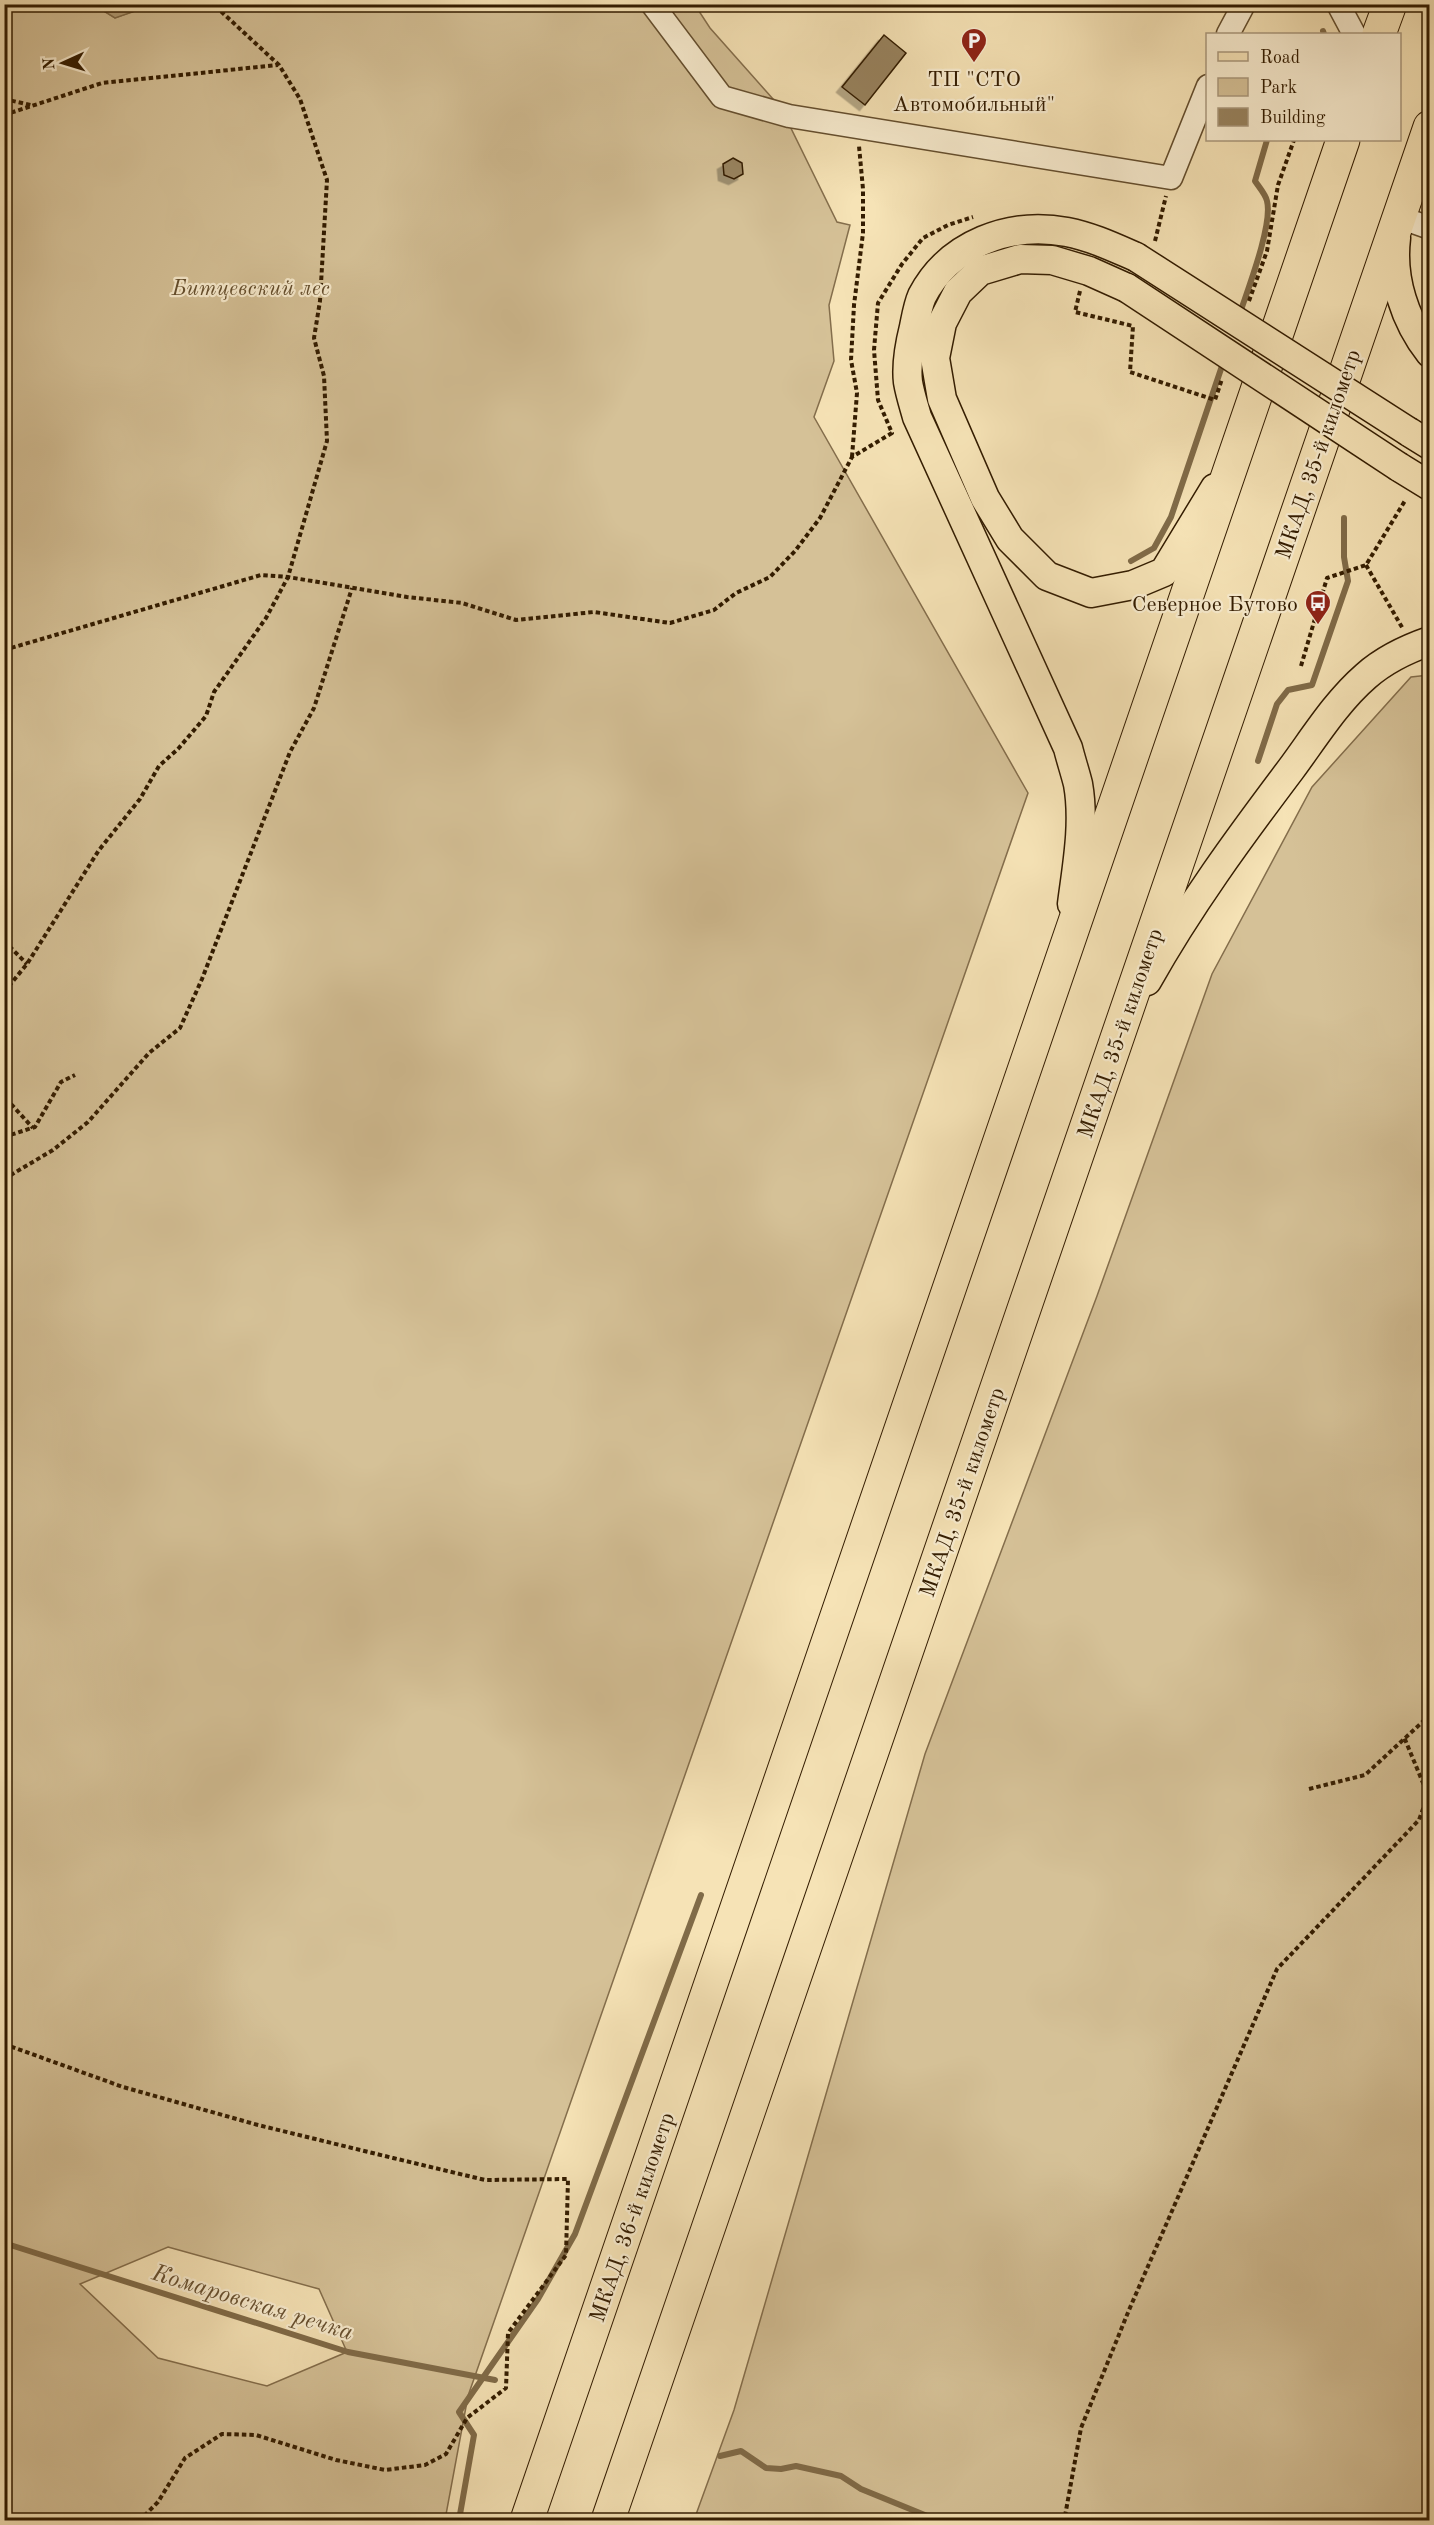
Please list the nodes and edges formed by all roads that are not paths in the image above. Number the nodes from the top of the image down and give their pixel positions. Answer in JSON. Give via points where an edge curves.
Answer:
{"nodes":[{"id":1,"x":652,"y":4,"type":"edge"},
{"id":2,"x":1244,"y":4,"type":"edge"},
{"id":3,"x":1338,"y":4,"type":"edge"},
{"id":4,"x":1390,"y":4,"type":"edge"},
{"id":5,"x":1229,"y":33,"type":"edge"},
{"id":6,"x":1353,"y":33,"type":"edge"},
{"id":7,"x":1379,"y":33,"type":"edge"},
{"id":8,"x":1206,"y":91,"type":"edge"},
{"id":9,"x":1430,"y":127,"type":"edge"},
{"id":10,"x":1343,"y":141,"type":"edge"},
{"id":11,"x":1430,"y":167,"type":"edge"},
{"id":12,"x":1398,"y":217,"type":"junction"},
{"id":13,"x":1430,"y":228,"type":"edge"},
{"id":14,"x":1430,"y":353,"type":"edge"},
{"id":15,"x":1419,"y":438,"type":"edge"},
{"id":16,"x":1235,"y":455,"type":"junction"},
{"id":17,"x":1420,"y":489,"type":"edge"},
{"id":18,"x":1422,"y":643,"type":"edge"},
{"id":19,"x":1048,"y":1002,"type":"junction"},
{"id":20,"x":1108,"y":1065,"type":"junction"},
{"id":21,"x":527,"y":2520,"type":"edge"},
{"id":22,"x":608,"y":2520,"type":"edge"}],
"edges":[{"from":1,"to":8,"type":"street","via":[[722,97],[789,116],[1171,178]]},
{"from":2,"to":5,"type":"street"},
{"from":3,"to":6,"type":"street"},
{"from":4,"to":7,"type":"highway"},
{"from":9,"to":12,"type":"highway","name":"МКАД, 35-й километр"},
{"from":10,"to":16,"type":"highway"},
{"from":11,"to":12,"type":"street"},
{"from":12,"to":13,"type":"street"},
{"from":12,"to":14,"type":"main road","via":[[1394,258],[1401,298],[1415,335]]},
{"from":12,"to":20,"type":"highway","name":"МКАД, 35-й километр"},
{"from":15,"to":19,"type":"main road","bridge":true,"via":[[1136,257],[1094,238],[1065,232],[1025,231],[993,236],[965,248],[938,271],[921,298],[910,340],[908,380],[918,417],[1068,748],[1078,785],[1079,844],[1072,906]]},
{"from":16,"to":17,"type":"main road","bridge":true,"via":[[1164,572],[1133,585],[1091,593],[1047,576],[1010,539],[985,498],[942,399],[935,358],[942,323],[958,292],[980,271],[1020,259],[1052,260],[1089,271],[1127,288],[1399,467]]},
{"from":16,"to":19,"type":"highway"},
{"from":18,"to":20,"type":"main road","via":[[1392,657],[1342,701],[1222,860],[1146,983]]},
{"from":19,"to":21,"type":"highway","name":"МКАД, 36-й километр"},
{"from":20,"to":22,"type":"highway","name":"МКАД, 35-й километр"}]}
